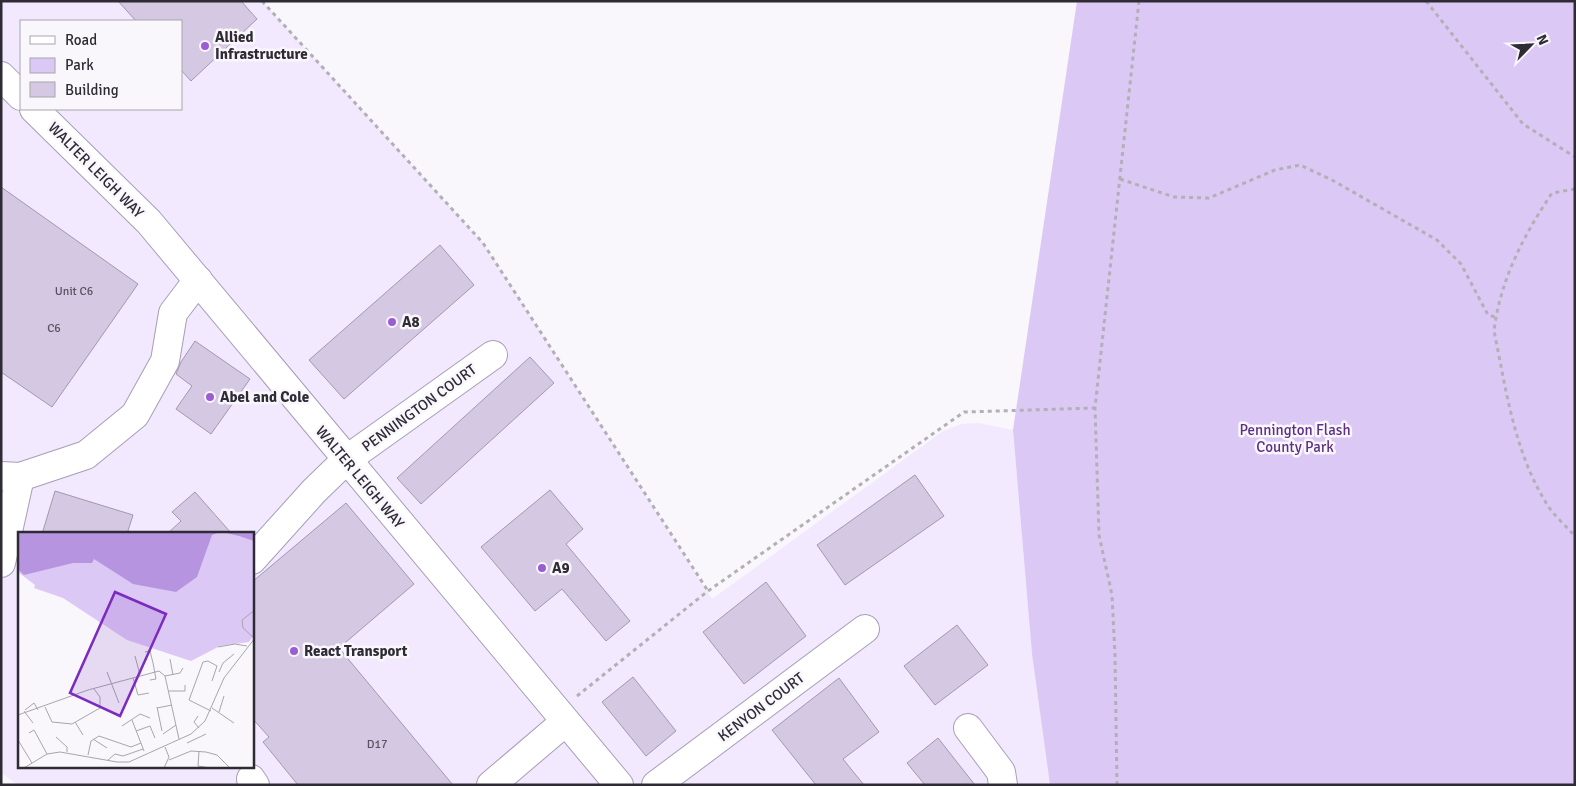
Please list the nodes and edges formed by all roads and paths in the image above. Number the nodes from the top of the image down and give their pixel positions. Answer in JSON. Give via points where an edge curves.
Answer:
{"nodes":[{"id":1,"x":262,"y":1,"type":"edge"},
{"id":2,"x":1139,"y":1,"type":"edge"},
{"id":3,"x":1426,"y":1,"type":"edge"},
{"id":4,"x":1,"y":76,"type":"edge"},
{"id":5,"x":20,"y":95,"type":"edge"},
{"id":6,"x":35,"y":110,"type":"edge"},
{"id":7,"x":1575,"y":157,"type":"edge"},
{"id":8,"x":1120,"y":179,"type":"junction"},
{"id":9,"x":1575,"y":189,"type":"edge"},
{"id":10,"x":198,"y":280,"type":"junction"},
{"id":11,"x":1495,"y":317,"type":"junction"},
{"id":12,"x":493,"y":355,"type":"dead end"},
{"id":13,"x":1095,"y":408,"type":"junction"},
{"id":14,"x":346,"y":460,"type":"junction"},
{"id":15,"x":11,"y":476,"type":"edge"},
{"id":16,"x":1575,"y":536,"type":"edge"},
{"id":17,"x":254,"y":558,"type":"edge"},
{"id":18,"x":1,"y":563,"type":"edge"},
{"id":19,"x":708,"y":591,"type":"junction"},
{"id":20,"x":865,"y":629,"type":"dead end"},
{"id":21,"x":561,"y":716,"type":"junction"},
{"id":22,"x":968,"y":728,"type":"dead end"},
{"id":23,"x":491,"y":785,"type":"edge"},
{"id":24,"x":619,"y":785,"type":"edge"},
{"id":25,"x":656,"y":785,"type":"edge"},
{"id":26,"x":1003,"y":785,"type":"edge"},
{"id":27,"x":1117,"y":785,"type":"edge"}],
"edges":[{"from":1,"to":19,"type":"path","via":[[483,243]]},
{"from":2,"to":8,"type":"path"},
{"from":3,"to":7,"type":"path","via":[[1523,124]]},
{"from":4,"to":5,"type":"street"},
{"from":6,"to":10,"type":"street","name":"WALTER LEIGH WAY","via":[[149,222]]},
{"from":8,"to":11,"type":"path","via":[[1174,197],[1209,198],[1275,170],[1300,165],[1437,240],[1461,264],[1488,315]]},
{"from":8,"to":13,"type":"path"},
{"from":9,"to":11,"type":"path","via":[[1552,193],[1528,228],[1513,261]]},
{"from":10,"to":14,"type":"street","name":"WALTER LEIGH WAY"},
{"from":10,"to":15,"type":"street","via":[[173,313],[164,361],[135,415],[86,455]]},
{"from":11,"to":16,"type":"path","via":[[1494,331],[1525,465],[1546,503]]},
{"from":12,"to":14,"type":"street","name":"PENNINGTON COURT"},
{"from":13,"to":19,"type":"path","via":[[964,412]]},
{"from":13,"to":27,"type":"path","via":[[1099,536],[1112,594]]},
{"from":14,"to":17,"type":"street","name":"PENNINGTON COURT"},
{"from":14,"to":21,"type":"street","name":"WALTER LEIGH WAY"},
{"from":15,"to":18,"type":"street"},
{"from":19,"to":21,"type":"path"},
{"from":20,"to":25,"type":"street","name":"KENYON COURT"},
{"from":21,"to":23,"type":"street"},
{"from":21,"to":24,"type":"street","name":"WALTER LEIGH WAY"},
{"from":22,"to":26,"type":"street","via":[[1001,772]]}]}
